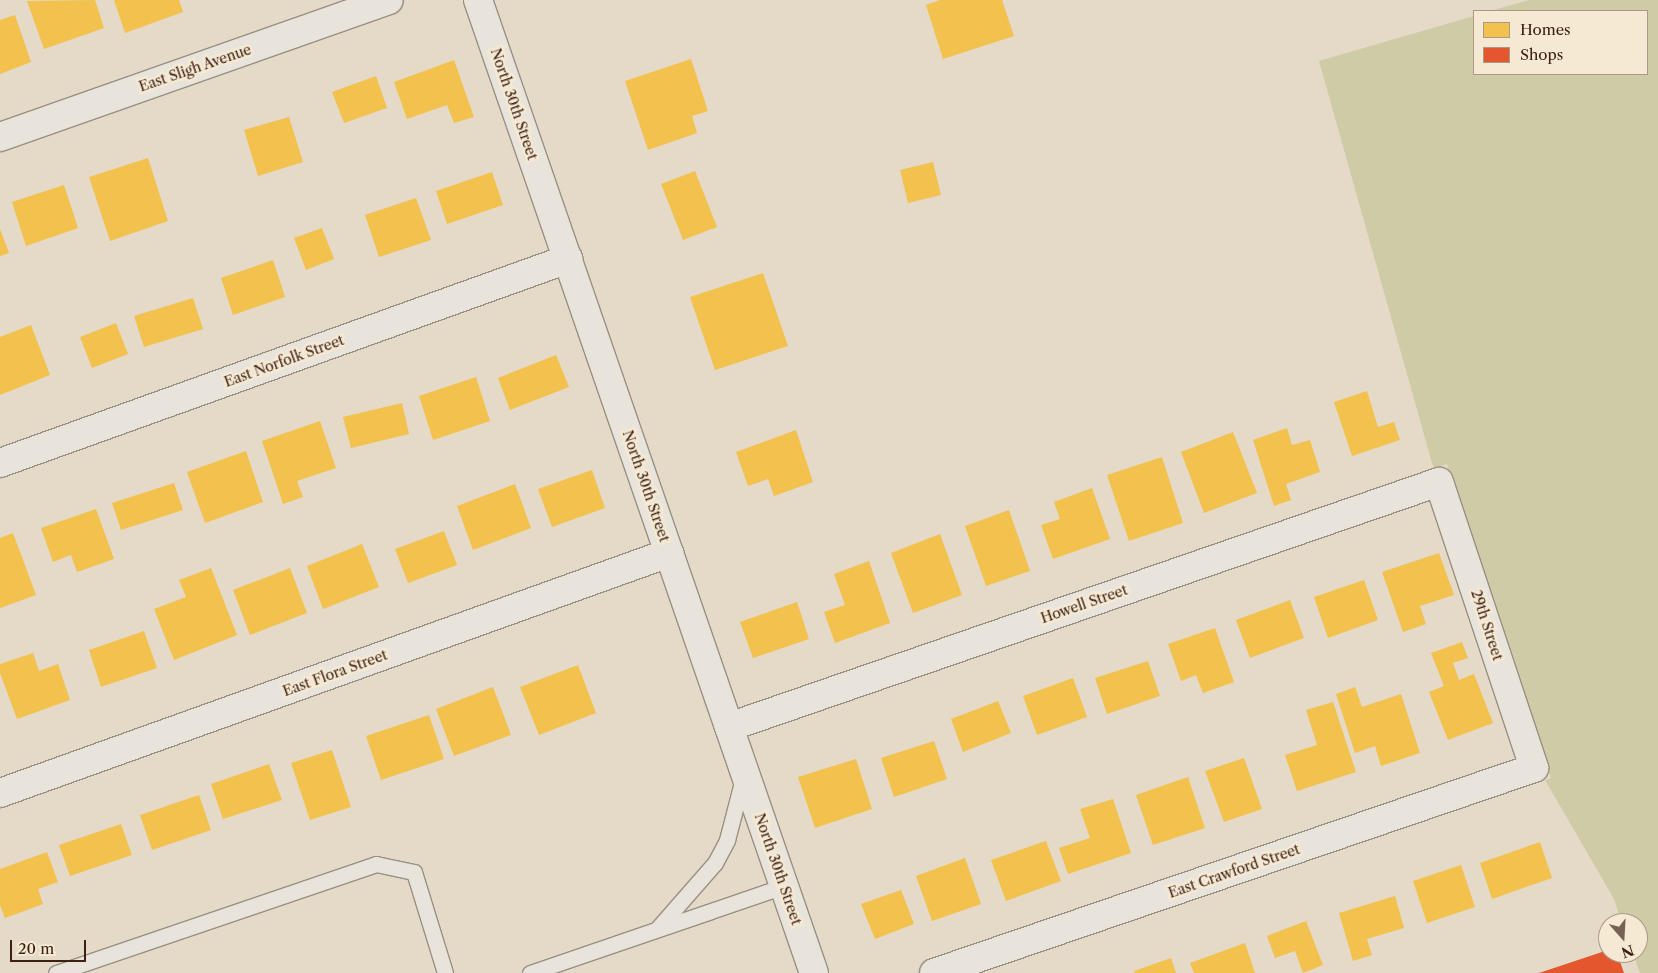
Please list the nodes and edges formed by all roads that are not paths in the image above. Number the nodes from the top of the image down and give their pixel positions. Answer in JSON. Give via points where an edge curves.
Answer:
{"nodes":[{"id":1,"x":389,"y":0,"type":"edge"},
{"id":2,"x":478,"y":0,"type":"edge"},
{"id":3,"x":0,"y":137,"type":"edge"},
{"id":4,"x":568,"y":259,"type":"junction"},
{"id":5,"x":0,"y":463,"type":"edge"},
{"id":6,"x":1439,"y":482,"type":"joint"},
{"id":7,"x":669,"y":553,"type":"junction"},
{"id":8,"x":729,"y":727,"type":"junction"},
{"id":9,"x":1534,"y":768,"type":"joint"},
{"id":10,"x":744,"y":771,"type":"junction"},
{"id":11,"x":0,"y":793,"type":"edge"},
{"id":12,"x":784,"y":886,"type":"junction"},
{"id":13,"x":657,"y":930,"type":"junction"},
{"id":14,"x":56,"y":973,"type":"edge"},
{"id":15,"x":445,"y":973,"type":"edge"},
{"id":16,"x":530,"y":973,"type":"edge"},
{"id":17,"x":814,"y":973,"type":"edge"},
{"id":18,"x":934,"y":973,"type":"edge"}],
"edges":[{"from":1,"to":3,"type":"street","name":"East Sligh Avenue"},
{"from":2,"to":4,"type":"street","name":"North 30th Street"},
{"from":4,"to":5,"type":"street","name":"East Norfolk Street"},
{"from":4,"to":7,"type":"street","name":"North 30th Street"},
{"from":6,"to":8,"type":"street","name":"Howell Street"},
{"from":6,"to":9,"type":"street","name":"29th Street"},
{"from":7,"to":8,"type":"street","name":"North 30th Street"},
{"from":7,"to":11,"type":"street","name":"East Flora Street"},
{"from":8,"to":10,"type":"street","name":"North 30th Street"},
{"from":9,"to":18,"type":"street","name":"East Crawford Street"},
{"from":10,"to":12,"type":"street","name":"North 30th Street"},
{"from":10,"to":13,"type":"lane","via":[[727,840],[719,856]]},
{"from":12,"to":13,"type":"lane"},
{"from":12,"to":17,"type":"street","name":"North 30th Street"},
{"from":13,"to":16,"type":"lane"},
{"from":14,"to":15,"type":"lane","via":[[376,864],[414,872]]}]}
